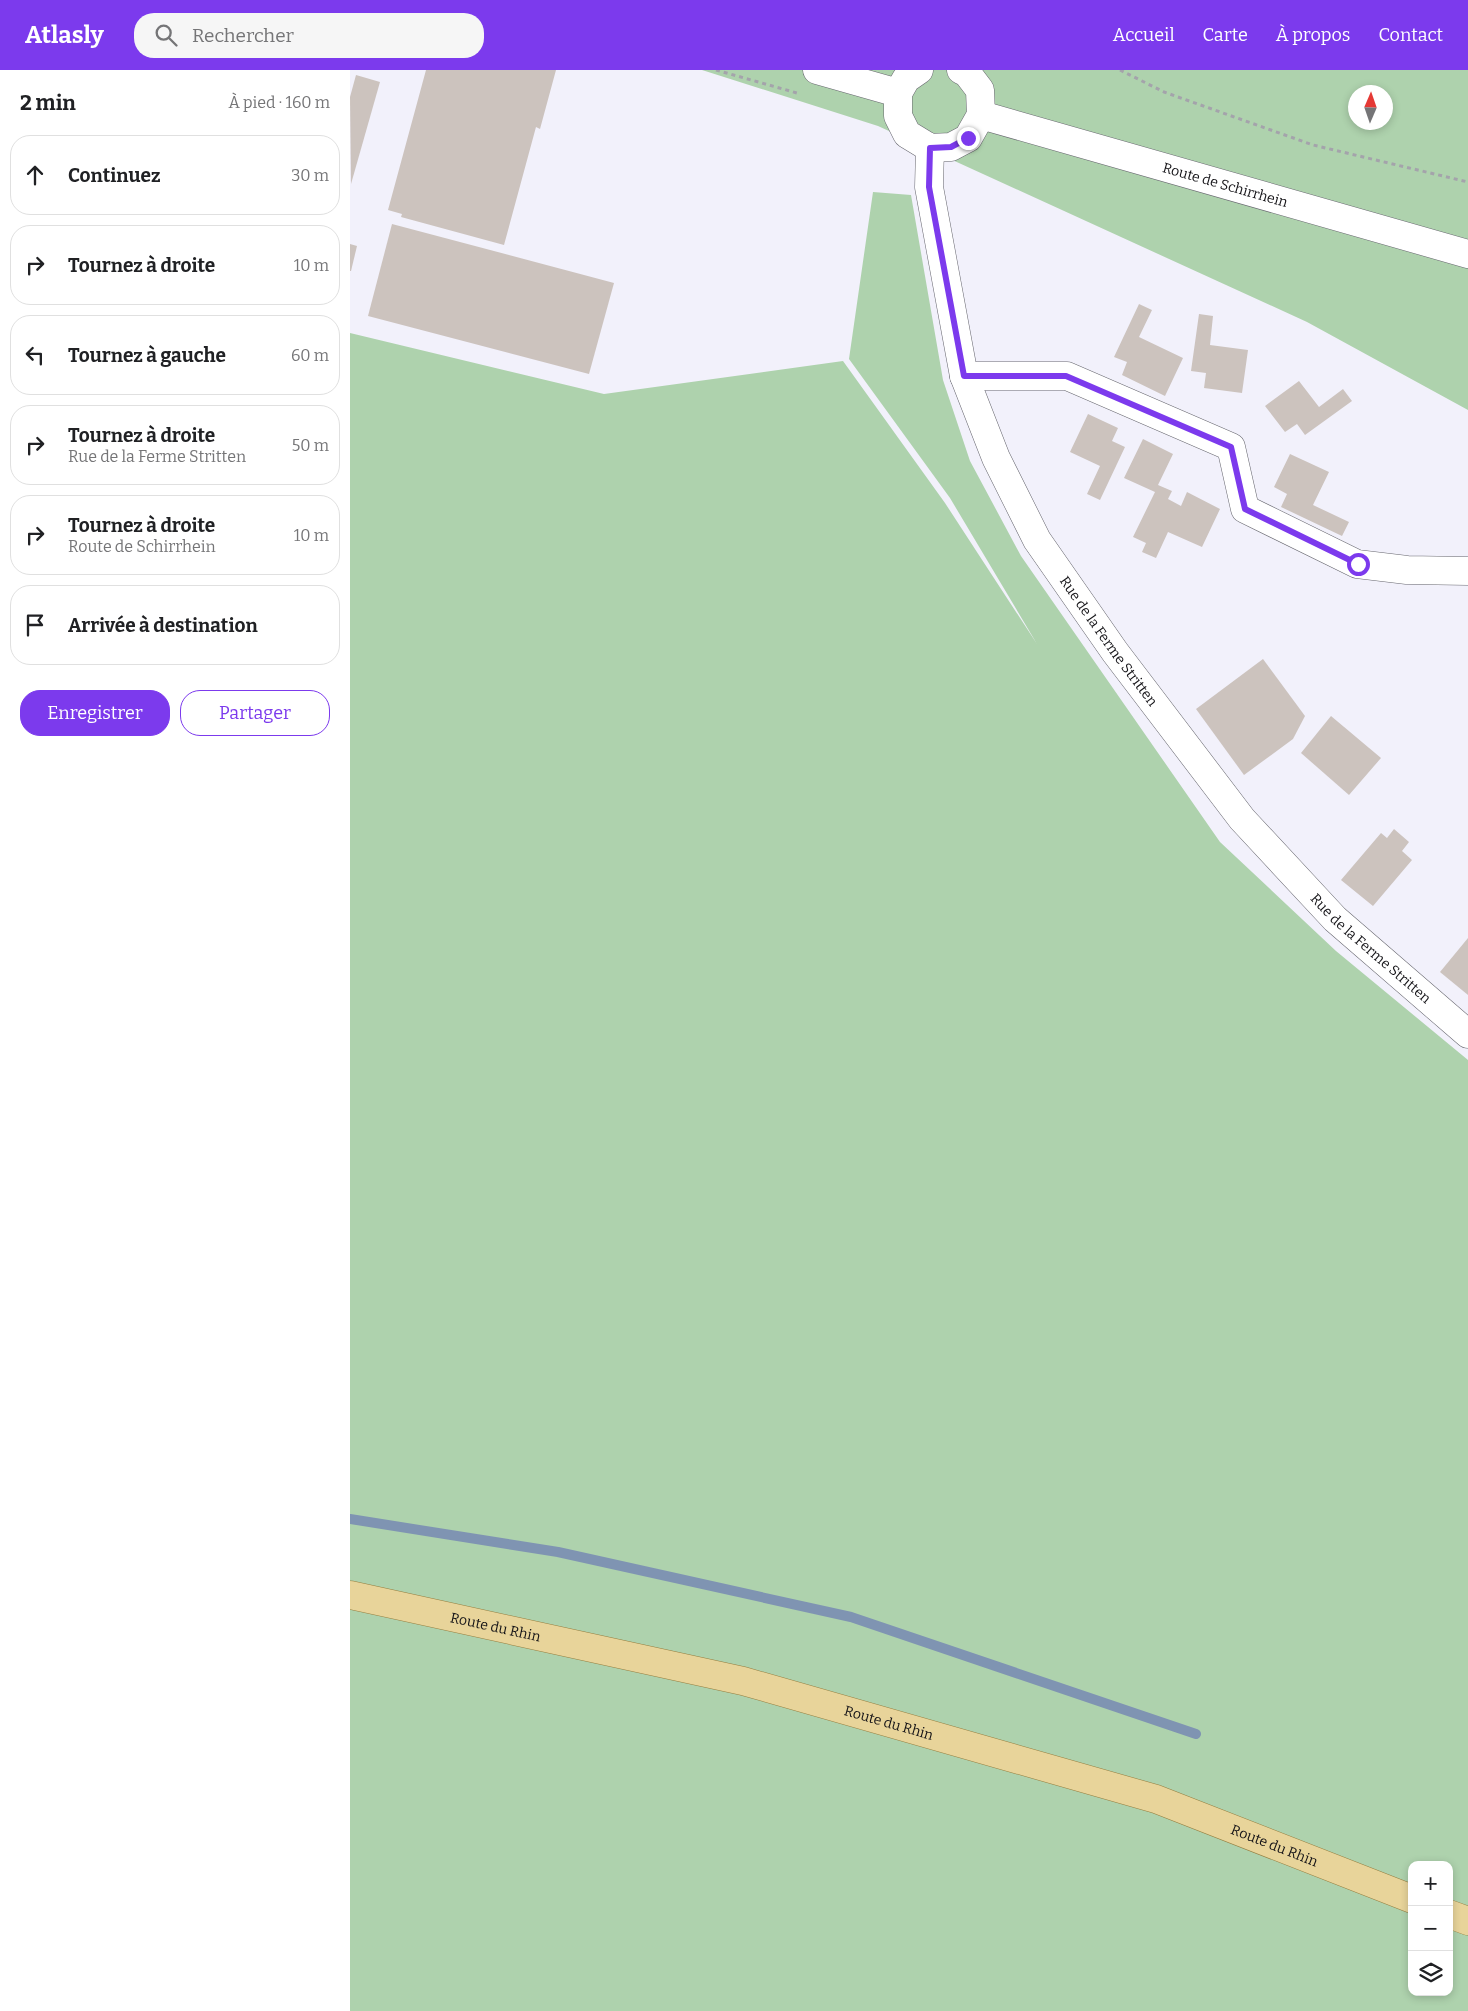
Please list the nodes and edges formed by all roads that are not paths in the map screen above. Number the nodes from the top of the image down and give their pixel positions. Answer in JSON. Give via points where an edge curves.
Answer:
{"nodes":[{"id":1,"x":817,"y":70,"type":"edge"},
{"id":2,"x":919,"y":70,"type":"edge"},
{"id":3,"x":961,"y":70,"type":"edge"},
{"id":4,"x":898,"y":93,"type":"junction"},
{"id":5,"x":981,"y":115,"type":"junction"},
{"id":6,"x":930,"y":148,"type":"junction"},
{"id":7,"x":1468,"y":254,"type":"edge"},
{"id":8,"x":964,"y":376,"type":"junction"},
{"id":9,"x":1468,"y":571,"type":"edge"},
{"id":10,"x":1468,"y":1034,"type":"edge"},
{"id":11,"x":350,"y":1595,"type":"edge"},
{"id":12,"x":1408,"y":1897,"type":"edge"},
{"id":13,"x":1453,"y":1915,"type":"edge"},
{"id":14,"x":1468,"y":1921,"type":"edge"}],
"edges":[{"from":1,"to":4,"type":"street"},
{"from":2,"to":4,"type":"street","via":[[906,78]]},
{"from":3,"to":5,"type":"street","via":[[980,90]]},
{"from":4,"to":6,"type":"street","via":[[898,116],[907,134]]},
{"from":5,"to":6,"type":"street","via":[[968,138],[951,147]]},
{"from":5,"to":7,"type":"street","name":"Route de Schirrhein"},
{"from":6,"to":8,"type":"street","name":"Rue de la Ferme Stritten","via":[[929,187]]},
{"from":8,"to":9,"type":"street","via":[[1066,376],[1231,447],[1245,509],[1358,564],[1407,570]]},
{"from":8,"to":10,"type":"street","name":"Rue de la Ferme Stritten","via":[[996,458],[1037,540],[1115,652],[1203,769],[1242,819],[1335,919]]},
{"from":11,"to":12,"type":"main road","name":"Route du Rhin","via":[[743,1681],[877,1719],[1156,1799]]},
{"from":13,"to":14,"type":"main road"}]}
